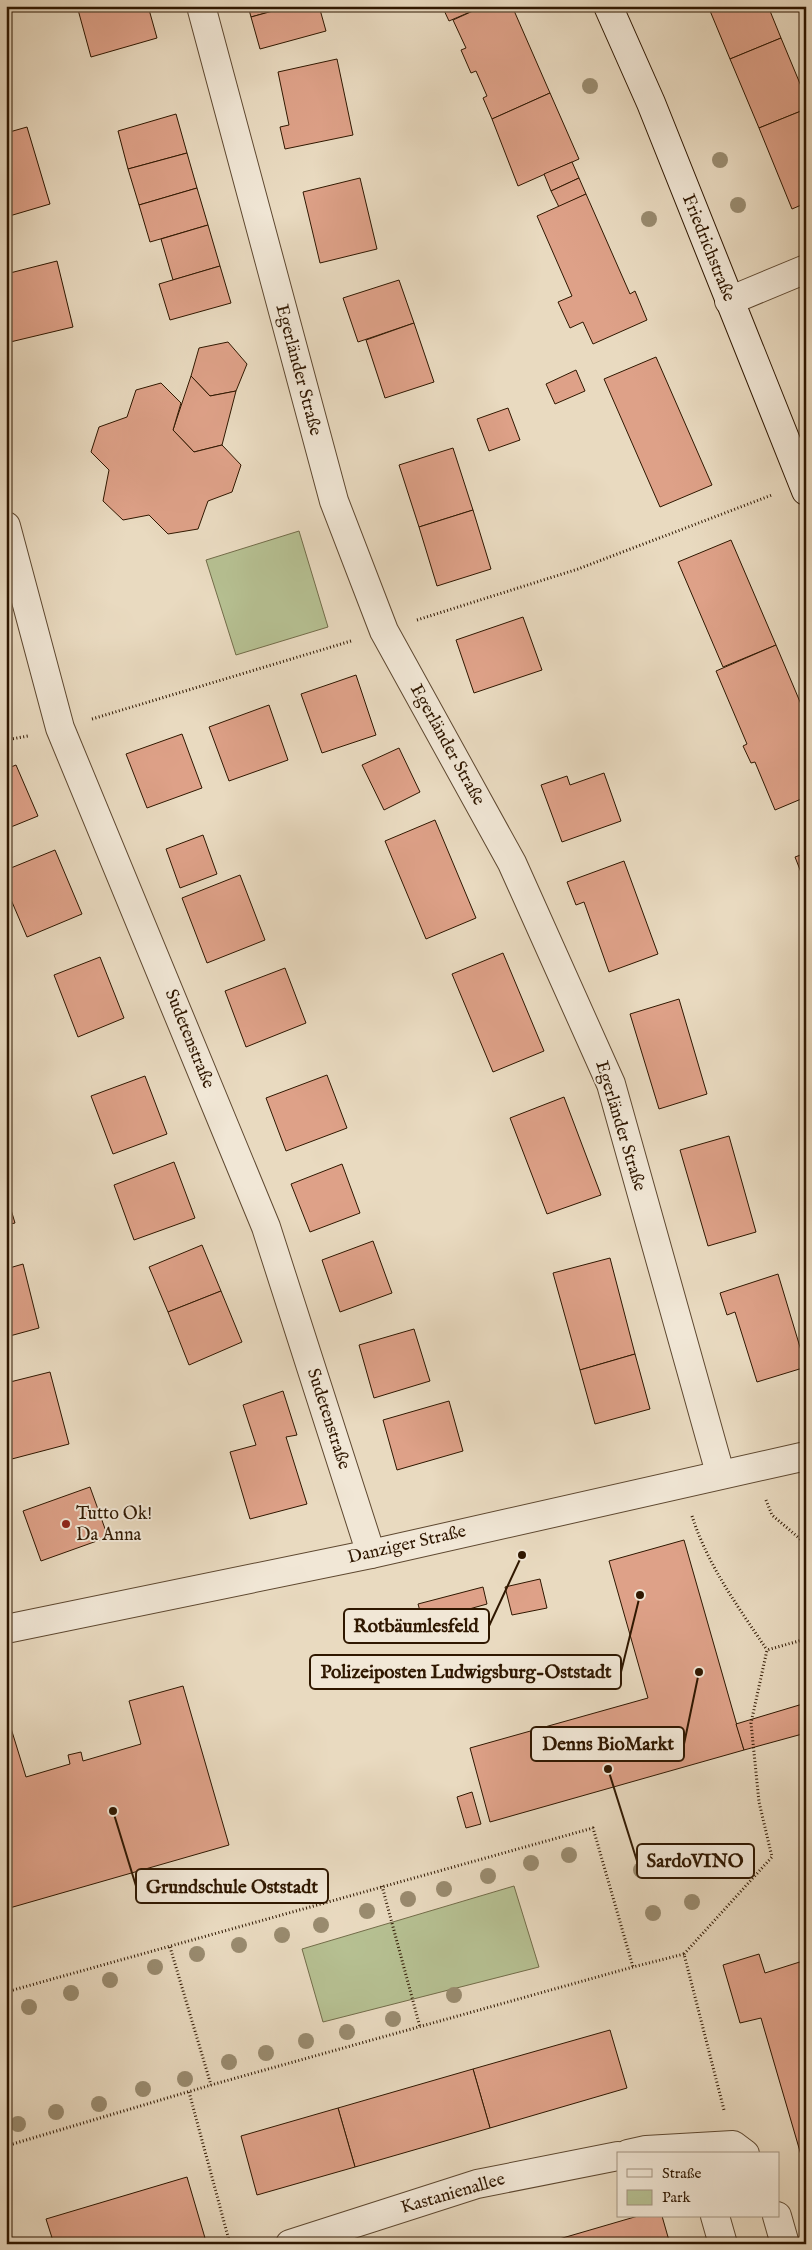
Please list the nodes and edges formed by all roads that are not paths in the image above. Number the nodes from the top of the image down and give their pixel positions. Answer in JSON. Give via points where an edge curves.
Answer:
{"nodes":[{"id":1,"x":201,"y":6,"type":"edge"},
{"id":2,"x":608,"y":6,"type":"edge"},
{"id":3,"x":806,"y":269,"type":"edge"},
{"id":4,"x":729,"y":301,"type":"junction"},
{"id":5,"x":806,"y":491,"type":"edge"},
{"id":6,"x":6,"y":526,"type":"edge"},
{"id":7,"x":806,"y":1456,"type":"edge"},
{"id":8,"x":720,"y":1473,"type":"junction"},
{"id":9,"x":371,"y":1554,"type":"junction"},
{"id":10,"x":6,"y":1629,"type":"edge"},
{"id":11,"x":739,"y":2149,"type":"edge"},
{"id":12,"x":696,"y":2151,"type":"edge"},
{"id":13,"x":637,"y":2152,"type":"edge"},
{"id":14,"x":617,"y":2156,"type":"edge"},
{"id":15,"x":716,"y":2218,"type":"edge"},
{"id":16,"x":778,"y":2218,"type":"edge"},
{"id":17,"x":290,"y":2244,"type":"edge"},
{"id":18,"x":723,"y":2244,"type":"edge"},
{"id":19,"x":785,"y":2244,"type":"edge"}],
"edges":[{"from":1,"to":8,"type":"street","name":"Egerländer Straße","via":[[334,501],[384,631],[512,863],[611,1084]]},
{"from":2,"to":4,"type":"street","name":"Friedrichstraße"},
{"from":3,"to":4,"type":"street"},
{"from":4,"to":5,"type":"street","name":"Friedrichstraße"},
{"from":6,"to":9,"type":"street","name":"Sudetenstraße","via":[[60,728],[266,1227]]},
{"from":7,"to":8,"type":"street","name":"Danziger Straße"},
{"from":8,"to":9,"type":"street","name":"Danziger Straße"},
{"from":9,"to":10,"type":"street","name":"Danziger Straße"},
{"from":11,"to":12,"type":"street"},
{"from":12,"to":13,"type":"street"},
{"from":14,"to":17,"type":"street","name":"Kastanienallee","via":[[477,2184]]},
{"from":15,"to":18,"type":"street"},
{"from":16,"to":19,"type":"street"}]}
